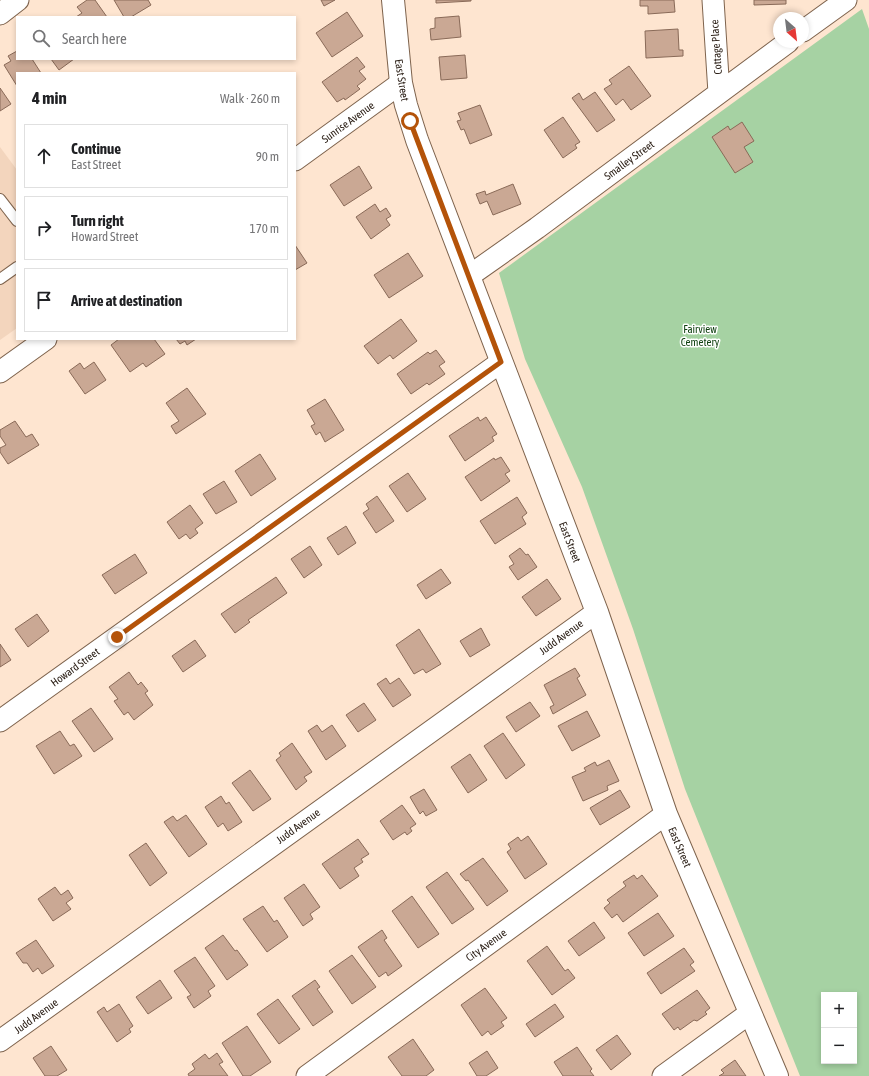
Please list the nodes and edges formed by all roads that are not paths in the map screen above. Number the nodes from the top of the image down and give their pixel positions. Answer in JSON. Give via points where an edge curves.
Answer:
{"nodes":[{"id":1,"x":18,"y":0,"type":"edge"},
{"id":2,"x":393,"y":0,"type":"edge"},
{"id":3,"x":713,"y":0,"type":"edge"},
{"id":4,"x":846,"y":0,"type":"edge"},
{"id":5,"x":0,"y":14,"type":"edge"},
{"id":6,"x":809,"y":27,"type":"edge"},
{"id":7,"x":780,"y":48,"type":"edge"},
{"id":8,"x":401,"y":83,"type":"junction"},
{"id":9,"x":719,"y":93,"type":"junction"},
{"id":10,"x":296,"y":159,"type":"edge"},
{"id":11,"x":0,"y":199,"type":"edge"},
{"id":12,"x":16,"y":220,"type":"edge"},
{"id":13,"x":16,"y":268,"type":"edge"},
{"id":14,"x":469,"y":276,"type":"junction"},
{"id":15,"x":0,"y":279,"type":"edge"},
{"id":16,"x":45,"y":340,"type":"edge"},
{"id":17,"x":501,"y":362,"type":"junction"},
{"id":18,"x":0,"y":372,"type":"edge"},
{"id":19,"x":597,"y":612,"type":"junction"},
{"id":20,"x":0,"y":721,"type":"edge"},
{"id":21,"x":666,"y":814,"type":"junction"},
{"id":22,"x":750,"y":1014,"type":"junction"},
{"id":23,"x":0,"y":1041,"type":"edge"},
{"id":24,"x":307,"y":1076,"type":"edge"},
{"id":25,"x":663,"y":1076,"type":"edge"},
{"id":26,"x":777,"y":1076,"type":"edge"}],
"edges":[{"from":1,"to":5,"type":"street"},
{"from":2,"to":8,"type":"street","name":"East Street"},
{"from":3,"to":9,"type":"street","name":"Cottage Place"},
{"from":4,"to":6,"type":"street"},
{"from":7,"to":9,"type":"street","name":"Smalley Street"},
{"from":8,"to":10,"type":"street","name":"Sunrise Avenue"},
{"from":8,"to":14,"type":"street","name":"East Street","via":[[417,140]]},
{"from":9,"to":14,"type":"street","name":"Smalley Street"},
{"from":11,"to":12,"type":"lane"},
{"from":13,"to":15,"type":"lane"},
{"from":14,"to":17,"type":"street","name":"East Street"},
{"from":16,"to":18,"type":"street"},
{"from":17,"to":19,"type":"street","name":"East Street"},
{"from":17,"to":20,"type":"street","name":"Howard Street"},
{"from":19,"to":21,"type":"street","name":"East Street"},
{"from":19,"to":23,"type":"street","name":"Judd Avenue"},
{"from":21,"to":22,"type":"street","name":"East Street"},
{"from":21,"to":24,"type":"street","name":"City Avenue"},
{"from":22,"to":25,"type":"street"},
{"from":22,"to":26,"type":"street","name":"East Street"}]}
